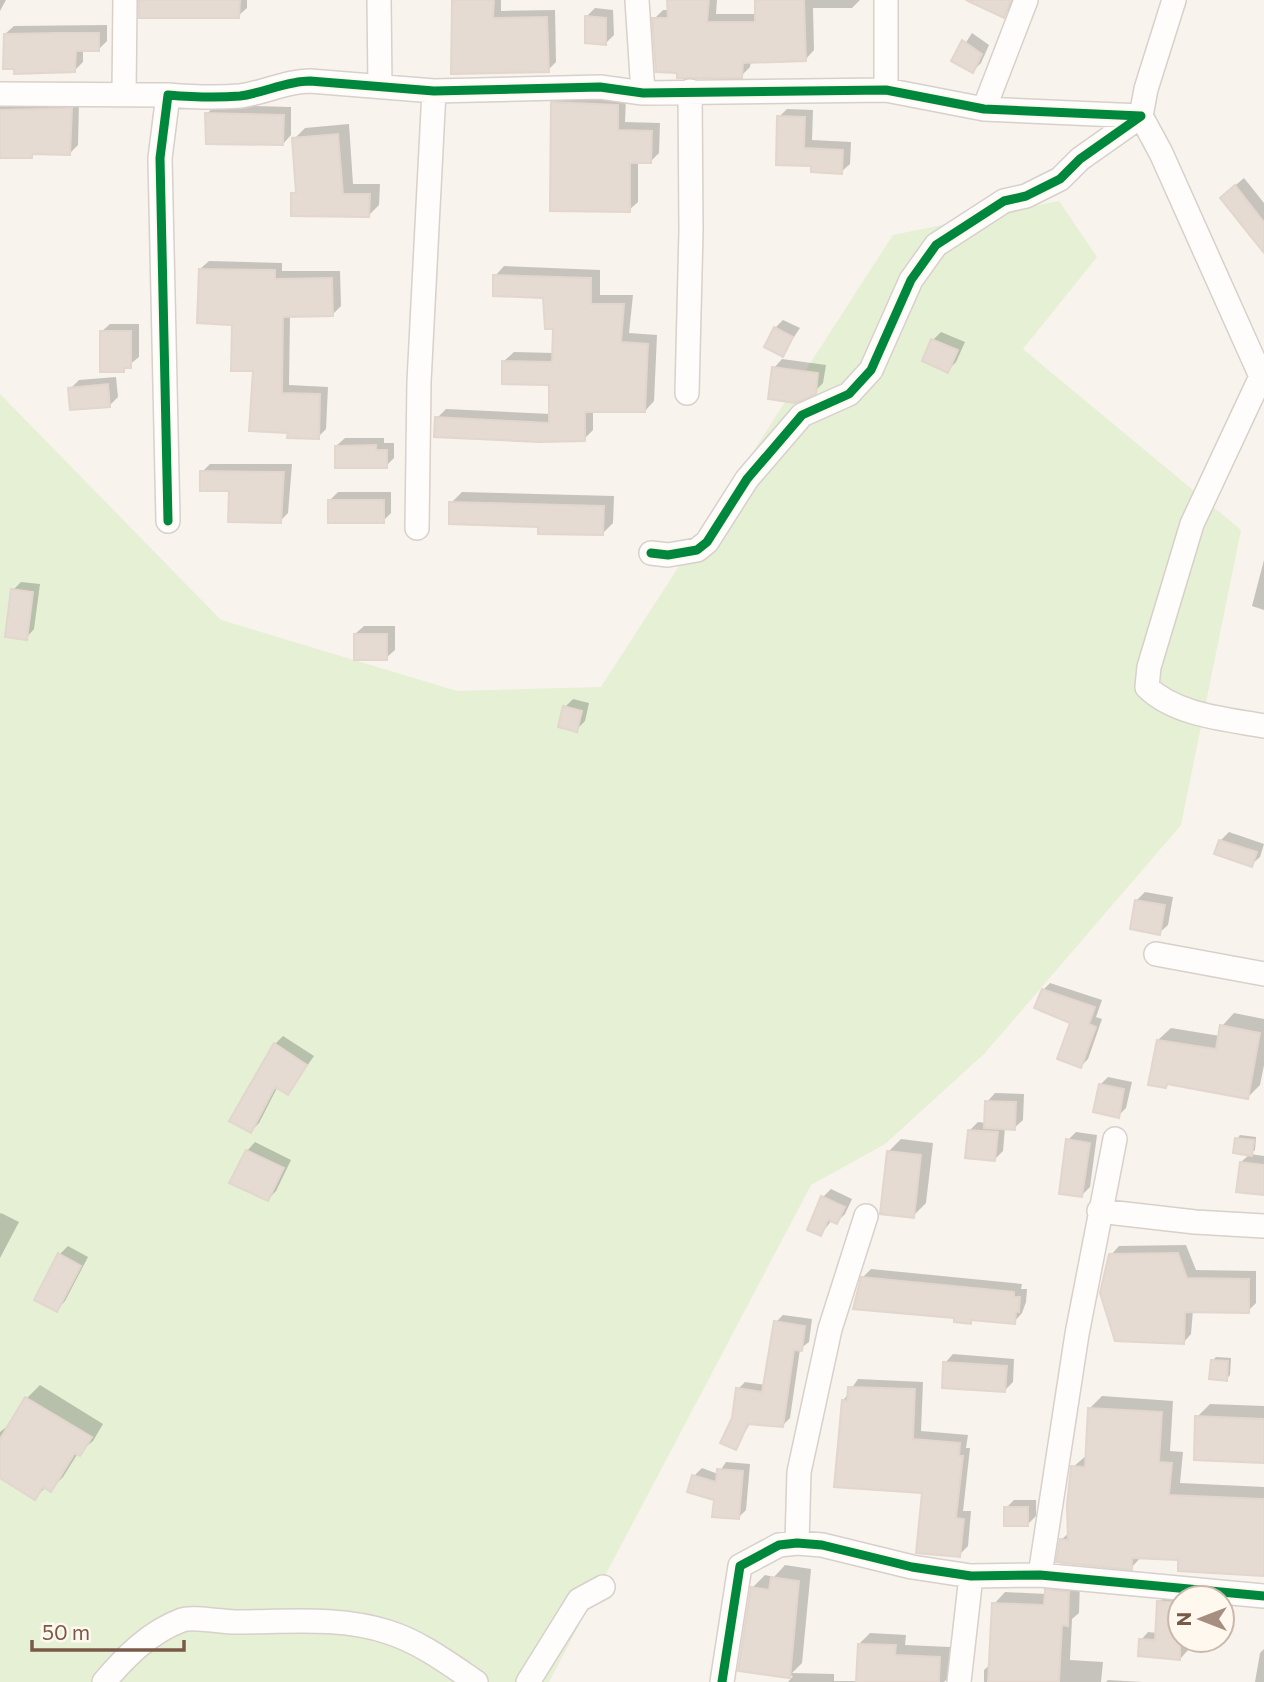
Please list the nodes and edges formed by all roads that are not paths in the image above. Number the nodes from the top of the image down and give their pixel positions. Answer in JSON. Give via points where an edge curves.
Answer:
{"nodes":[{"id":1,"x":125,"y":0,"type":"edge"},
{"id":2,"x":379,"y":0,"type":"edge"},
{"id":3,"x":637,"y":0,"type":"edge"},
{"id":4,"x":886,"y":0,"type":"edge"},
{"id":5,"x":1026,"y":0,"type":"edge"},
{"id":6,"x":1174,"y":0,"type":"edge"},
{"id":7,"x":380,"y":85,"type":"junction"},
{"id":8,"x":886,"y":90,"type":"junction"},
{"id":9,"x":435,"y":91,"type":"junction"},
{"id":10,"x":690,"y":91,"type":"junction"},
{"id":11,"x":643,"y":93,"type":"junction"},
{"id":12,"x":0,"y":94,"type":"edge"},
{"id":13,"x":124,"y":94,"type":"junction"},
{"id":14,"x":168,"y":95,"type":"junction"},
{"id":15,"x":984,"y":108,"type":"junction"},
{"id":16,"x":1141,"y":116,"type":"junction"},
{"id":17,"x":1263,"y":376,"type":"edge"},
{"id":18,"x":687,"y":393,"type":"dead end"},
{"id":19,"x":168,"y":521,"type":"dead end"},
{"id":20,"x":417,"y":528,"type":"dead end"},
{"id":21,"x":651,"y":553,"type":"dead end"},
{"id":22,"x":1264,"y":726,"type":"edge"},
{"id":23,"x":1156,"y":954,"type":"dead end"},
{"id":24,"x":1264,"y":974,"type":"edge"},
{"id":25,"x":1115,"y":1139,"type":"dead end"},
{"id":26,"x":1099,"y":1211,"type":"junction"},
{"id":27,"x":866,"y":1216,"type":"dead end"},
{"id":28,"x":1264,"y":1226,"type":"edge"},
{"id":29,"x":797,"y":1543,"type":"junction"},
{"id":30,"x":971,"y":1576,"type":"junction"},
{"id":31,"x":1040,"y":1576,"type":"junction"},
{"id":32,"x":603,"y":1587,"type":"dead end"},
{"id":33,"x":1264,"y":1596,"type":"edge"},
{"id":34,"x":104,"y":1682,"type":"edge"},
{"id":35,"x":476,"y":1682,"type":"edge"},
{"id":36,"x":528,"y":1682,"type":"edge"},
{"id":37,"x":722,"y":1682,"type":"edge"},
{"id":38,"x":960,"y":1682,"type":"edge"}],
"edges":[{"from":1,"to":13,"type":"street"},
{"from":2,"to":7,"type":"street"},
{"from":3,"to":11,"type":"street"},
{"from":4,"to":8,"type":"street"},
{"from":5,"to":15,"type":"street"},
{"from":6,"to":16,"type":"street"},
{"from":7,"to":9,"type":"street"},
{"from":7,"to":14,"type":"street","via":[[295,81],[240,96]]},
{"from":8,"to":10,"type":"street"},
{"from":8,"to":15,"type":"street"},
{"from":9,"to":11,"type":"street","via":[[600,87]]},
{"from":9,"to":20,"type":"street","via":[[419,382]]},
{"from":10,"to":11,"type":"street"},
{"from":10,"to":18,"type":"street"},
{"from":12,"to":13,"type":"street"},
{"from":13,"to":14,"type":"street"},
{"from":14,"to":19,"type":"street","via":[[160,158]]},
{"from":15,"to":16,"type":"street"},
{"from":16,"to":17,"type":"street"},
{"from":16,"to":21,"type":"street","via":[[1080,159],[1060,179],[1004,201],[936,245],[911,280],[864,378],[849,394],[802,415],[747,479],[707,542],[687,552]]},
{"from":17,"to":22,"type":"street","via":[[1192,524],[1147,687],[1161,701]]},
{"from":23,"to":24,"type":"street"},
{"from":25,"to":26,"type":"street"},
{"from":26,"to":28,"type":"street"},
{"from":26,"to":31,"type":"street"},
{"from":27,"to":29,"type":"street","via":[[830,1329],[799,1472]]},
{"from":29,"to":30,"type":"street"},
{"from":29,"to":37,"type":"street","via":[[779,1545],[740,1566]]},
{"from":30,"to":31,"type":"street"},
{"from":30,"to":38,"type":"street"},
{"from":31,"to":33,"type":"street"},
{"from":32,"to":36,"type":"street","via":[[579,1600]]},
{"from":34,"to":35,"type":"street","via":[[149,1637],[187,1618],[367,1626],[391,1632],[434,1654]]}]}
